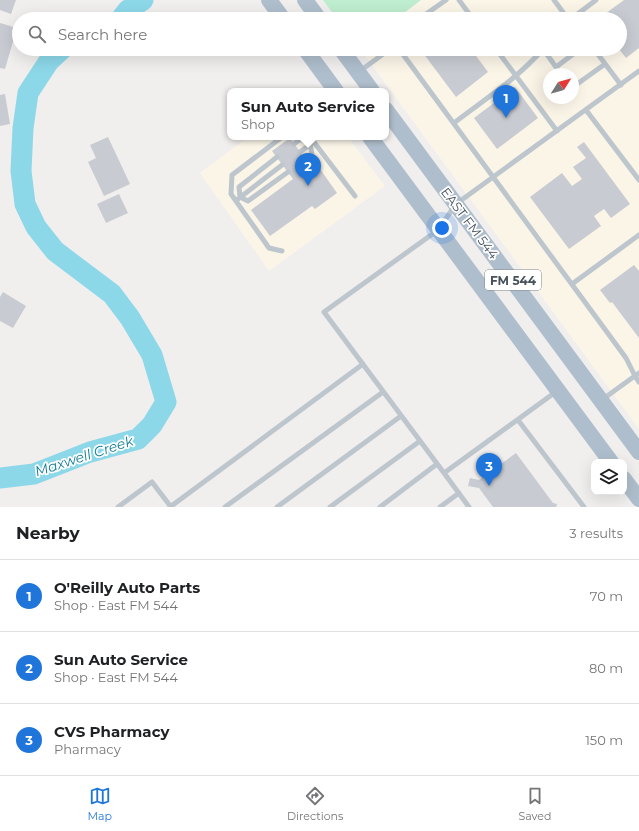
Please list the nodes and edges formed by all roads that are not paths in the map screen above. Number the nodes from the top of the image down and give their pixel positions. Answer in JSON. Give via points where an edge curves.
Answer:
{"nodes":[{"id":1,"x":269,"y":0,"type":"edge"},
{"id":2,"x":305,"y":0,"type":"edge"},
{"id":3,"x":446,"y":0,"type":"edge"},
{"id":4,"x":459,"y":0,"type":"edge"},
{"id":5,"x":554,"y":0,"type":"edge"},
{"id":6,"x":596,"y":0,"type":"edge"},
{"id":7,"x":278,"y":12,"type":"edge"},
{"id":8,"x":314,"y":12,"type":"edge"},
{"id":9,"x":429,"y":12,"type":"edge"},
{"id":10,"x":468,"y":12,"type":"edge"},
{"id":11,"x":563,"y":12,"type":"edge"},
{"id":12,"x":580,"y":12,"type":"edge"},
{"id":13,"x":310,"y":56,"type":"edge"},
{"id":14,"x":364,"y":56,"type":"edge"},
{"id":15,"x":404,"y":56,"type":"edge"},
{"id":16,"x":501,"y":56,"type":"edge"},
{"id":17,"x":537,"y":56,"type":"edge"},
{"id":18,"x":548,"y":56,"type":"edge"},
{"id":19,"x":571,"y":56,"type":"edge"},
{"id":20,"x":599,"y":56,"type":"edge"},
{"id":21,"x":349,"y":60,"type":"edge"},
{"id":22,"x":605,"y":64,"type":"junction"},
{"id":23,"x":556,"y":67,"type":"joint"},
{"id":24,"x":639,"y":71,"type":"edge"},
{"id":25,"x":516,"y":76,"type":"junction"},
{"id":26,"x":579,"y":83,"type":"edge"},
{"id":27,"x":621,"y":85,"type":"junction"},
{"id":28,"x":334,"y":88,"type":"edge"},
{"id":29,"x":370,"y":88,"type":"edge"},
{"id":30,"x":586,"y":110,"type":"junction"},
{"id":31,"x":389,"y":114,"type":"edge"},
{"id":32,"x":454,"y":123,"type":"junction"},
{"id":33,"x":557,"y":131,"type":"junction"},
{"id":34,"x":278,"y":140,"type":"edge"},
{"id":35,"x":299,"y":140,"type":"edge"},
{"id":36,"x":303,"y":140,"type":"edge"},
{"id":37,"x":311,"y":140,"type":"edge"},
{"id":38,"x":372,"y":140,"type":"edge"},
{"id":39,"x":312,"y":143,"type":"junction"},
{"id":40,"x":294,"y":144,"type":"dead end"},
{"id":41,"x":300,"y":152,"type":"dead end"},
{"id":42,"x":276,"y":157,"type":"dead end"},
{"id":43,"x":304,"y":160,"type":"dead end"},
{"id":44,"x":282,"y":165,"type":"dead end"},
{"id":45,"x":288,"y":172,"type":"dead end"},
{"id":46,"x":493,"y":177,"type":"junction"},
{"id":47,"x":639,"y":180,"type":"edge"},
{"id":48,"x":354,"y":196,"type":"dead end"},
{"id":49,"x":238,"y":199,"type":"junction"},
{"id":50,"x":456,"y":204,"type":"junction"},
{"id":51,"x":438,"y":230,"type":"junction"},
{"id":52,"x":639,"y":235,"type":"edge"},
{"id":53,"x":282,"y":251,"type":"dead end"},
{"id":54,"x":572,"y":284,"type":"junction"},
{"id":55,"x":363,"y":364,"type":"junction"},
{"id":56,"x":637,"y":374,"type":"edge"},
{"id":57,"x":639,"y":382,"type":"edge"},
{"id":58,"x":558,"y":390,"type":"junction"},
{"id":59,"x":383,"y":392,"type":"junction"},
{"id":60,"x":601,"y":400,"type":"junction"},
{"id":61,"x":401,"y":416,"type":"junction"},
{"id":62,"x":518,"y":420,"type":"junction"},
{"id":63,"x":420,"y":441,"type":"junction"},
{"id":64,"x":639,"y":452,"type":"edge"},
{"id":65,"x":609,"y":459,"type":"edge"},
{"id":66,"x":437,"y":464,"type":"junction"},
{"id":67,"x":444,"y":473,"type":"junction"},
{"id":68,"x":627,"y":483,"type":"edge"},
{"id":69,"x":459,"y":493,"type":"junction"},
{"id":70,"x":639,"y":499,"type":"edge"},
{"id":71,"x":118,"y":507,"type":"edge"},
{"id":72,"x":170,"y":507,"type":"edge"},
{"id":73,"x":225,"y":507,"type":"edge"},
{"id":74,"x":277,"y":507,"type":"edge"},
{"id":75,"x":330,"y":507,"type":"edge"},
{"id":76,"x":380,"y":507,"type":"edge"},
{"id":77,"x":440,"y":507,"type":"edge"},
{"id":78,"x":469,"y":507,"type":"edge"},
{"id":79,"x":584,"y":507,"type":"edge"}],
"edges":[{"from":1,"to":7,"type":"main road"},
{"from":2,"to":8,"type":"main road"},
{"from":3,"to":9,"type":"lane"},
{"from":4,"to":10,"type":"lane"},
{"from":5,"to":11,"type":"lane"},
{"from":6,"to":12,"type":"lane"},
{"from":13,"to":28,"type":"main road"},
{"from":14,"to":21,"type":"lane"},
{"from":15,"to":32,"type":"lane"},
{"from":16,"to":25,"type":"lane"},
{"from":17,"to":25,"type":"lane"},
{"from":18,"to":23,"type":"lane"},
{"from":19,"to":23,"type":"lane"},
{"from":20,"to":22,"type":"lane"},
{"from":21,"to":29,"type":"main road"},
{"from":22,"to":26,"type":"lane"},
{"from":22,"to":27,"type":"lane"},
{"from":24,"to":27,"type":"lane"},
{"from":25,"to":32,"type":"lane"},
{"from":25,"to":33,"type":"lane"},
{"from":27,"to":30,"type":"lane"},
{"from":30,"to":33,"type":"lane"},
{"from":30,"to":47,"type":"lane"},
{"from":31,"to":50,"type":"main road","name":"EAST FM 544","number":"FM 544"},
{"from":32,"to":46,"type":"lane"},
{"from":33,"to":46,"type":"lane"},
{"from":34,"to":49,"type":"lane","via":[[232,175],[231,194]]},
{"from":35,"to":40,"type":"lane"},
{"from":36,"to":39,"type":"lane"},
{"from":37,"to":39,"type":"lane"},
{"from":38,"to":51,"type":"main road","number":"FM 544"},
{"from":39,"to":41,"type":"lane"},
{"from":39,"to":43,"type":"lane","via":[[312,154]]},
{"from":39,"to":48,"type":"lane"},
{"from":42,"to":49,"type":"lane","via":[[239,187]]},
{"from":44,"to":49,"type":"lane"},
{"from":45,"to":49,"type":"lane","via":[[248,201]]},
{"from":46,"to":50,"type":"lane"},
{"from":46,"to":54,"type":"lane"},
{"from":49,"to":53,"type":"lane","via":[[269,248]]},
{"from":50,"to":51,"type":"lane"},
{"from":50,"to":60,"type":"main road","name":"EAST FM 544","number":"FM 544"},
{"from":51,"to":55,"type":"lane","via":[[324,312]]},
{"from":51,"to":58,"type":"main road","number":"FM 544"},
{"from":52,"to":54,"type":"lane"},
{"from":54,"to":56,"type":"lane"},
{"from":55,"to":59,"type":"lane"},
{"from":55,"to":72,"type":"lane"},
{"from":56,"to":57,"type":"lane"},
{"from":56,"to":60,"type":"lane"},
{"from":58,"to":62,"type":"lane"},
{"from":58,"to":65,"type":"main road","number":"FM 544"},
{"from":59,"to":61,"type":"lane"},
{"from":59,"to":73,"type":"lane"},
{"from":60,"to":64,"type":"main road","name":"EAST FM 544","number":"FM 544"},
{"from":61,"to":63,"type":"lane"},
{"from":61,"to":74,"type":"lane"},
{"from":62,"to":67,"type":"lane"},
{"from":62,"to":79,"type":"lane"},
{"from":63,"to":66,"type":"lane"},
{"from":63,"to":75,"type":"lane"},
{"from":66,"to":67,"type":"lane"},
{"from":66,"to":76,"type":"lane"},
{"from":67,"to":69,"type":"lane"},
{"from":68,"to":70,"type":"main road"},
{"from":69,"to":77,"type":"lane"},
{"from":69,"to":78,"type":"lane"},
{"from":71,"to":72,"type":"lane","via":[[152,482]]}]}
